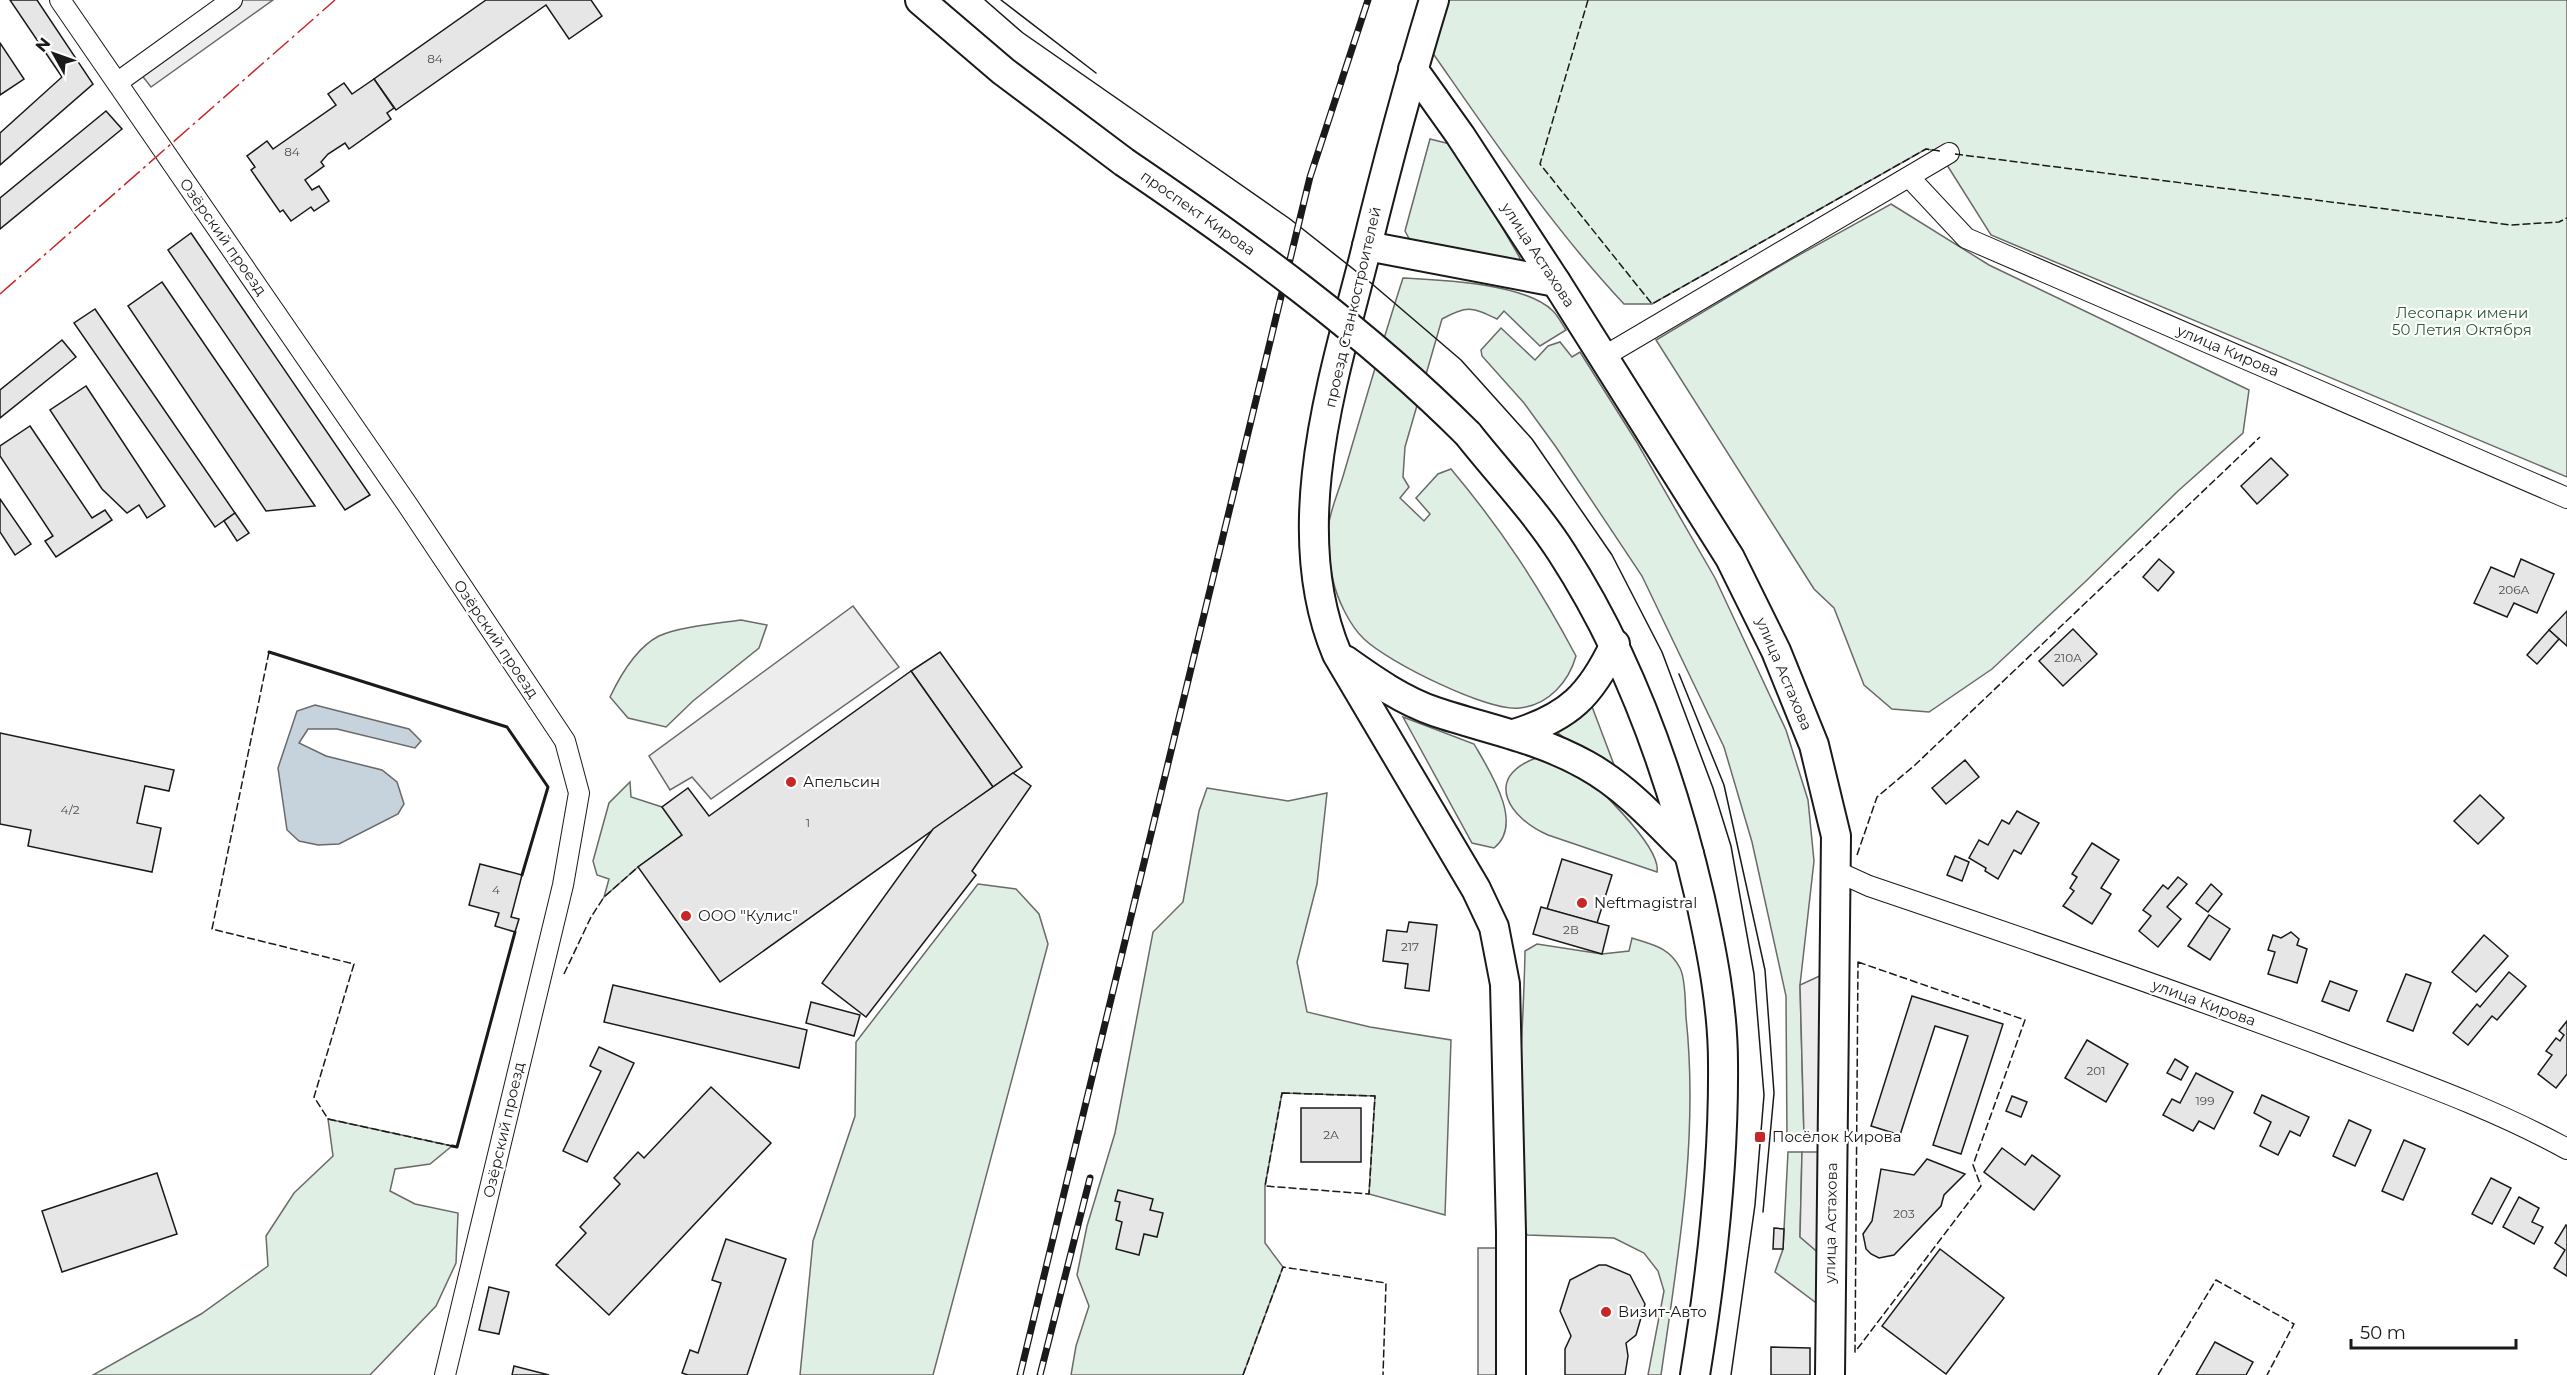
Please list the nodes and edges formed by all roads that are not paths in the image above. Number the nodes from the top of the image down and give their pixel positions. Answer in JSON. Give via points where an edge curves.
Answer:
{"nodes":[{"id":1,"x":60,"y":0,"type":"edge"},
{"id":2,"x":232,"y":0,"type":"edge"},
{"id":3,"x":920,"y":0,"type":"edge"},
{"id":4,"x":1434,"y":0,"type":"edge"},
{"id":5,"x":1413,"y":69,"type":"junction"},
{"id":6,"x":118,"y":82,"type":"junction"},
{"id":7,"x":1949,"y":153,"type":"dead end"},
{"id":8,"x":1909,"y":177,"type":"junction"},
{"id":9,"x":1367,"y":246,"type":"junction"},
{"id":10,"x":1556,"y":282,"type":"junction"},
{"id":11,"x":1603,"y":357,"type":"junction"},
{"id":12,"x":2567,"y":498,"type":"edge"},
{"id":13,"x":1615,"y":644,"type":"junction"},
{"id":14,"x":1337,"y":654,"type":"junction"},
{"id":15,"x":1514,"y":734,"type":"junction"},
{"id":16,"x":1690,"y":856,"type":"junction"},
{"id":17,"x":1836,"y":872,"type":"junction"},
{"id":18,"x":2567,"y":1149,"type":"edge"},
{"id":19,"x":445,"y":1375,"type":"edge"},
{"id":20,"x":1511,"y":1375,"type":"edge"},
{"id":21,"x":1695,"y":1375,"type":"edge"},
{"id":22,"x":1830,"y":1375,"type":"edge"}],
"edges":[{"from":1,"to":6,"type":"street","name":"Озёрский проезд"},
{"from":2,"to":6,"type":"street"},
{"from":3,"to":13,"type":"main road","name":"проспект Кирова","bridge":true,"via":[[1003,71],[1124,162],[1239,240],[1420,386],[1468,434],[1561,551]]},
{"from":4,"to":5,"type":"main road","name":"проезд Станкостроителей"},
{"from":5,"to":9,"type":"main road","name":"проезд Станкостроителей"},
{"from":5,"to":10,"type":"main road","name":"улица Астахова"},
{"from":6,"to":19,"type":"street","name":"Озёрский проезд","via":[[565,741],[579,793],[563,885]]},
{"from":7,"to":8,"type":"street"},
{"from":8,"to":11,"type":"street"},
{"from":8,"to":12,"type":"street","name":"улица Кирова","via":[[1966,238]]},
{"from":9,"to":10,"type":"main road"},
{"from":9,"to":14,"type":"main road","name":"проезд Станкостроителей","via":[[1331,389],[1314,506],[1314,571],[1326,628]]},
{"from":10,"to":11,"type":"main road","name":"улица Астахова"},
{"from":11,"to":17,"type":"main road","name":"улица Астахова","via":[[1730,558],[1776,651],[1814,744],[1836,836]]},
{"from":13,"to":15,"type":"main road","via":[[1600,675],[1578,700],[1547,723]]},
{"from":13,"to":16,"type":"main road","via":[[1662,758]]},
{"from":14,"to":15,"type":"main road","via":[[1382,686],[1434,712]]},
{"from":14,"to":20,"type":"main road","via":[[1476,889],[1494,927],[1505,984]]},
{"from":15,"to":16,"type":"main road","via":[[1586,765],[1615,784]]},
{"from":16,"to":21,"type":"main road","via":[[1713,958],[1724,1060],[1722,1161]]},
{"from":17,"to":18,"type":"street","name":"улица Кирова","via":[[2195,998],[2434,1089]]},
{"from":17,"to":22,"type":"main road","name":"улица Астахова"}]}
